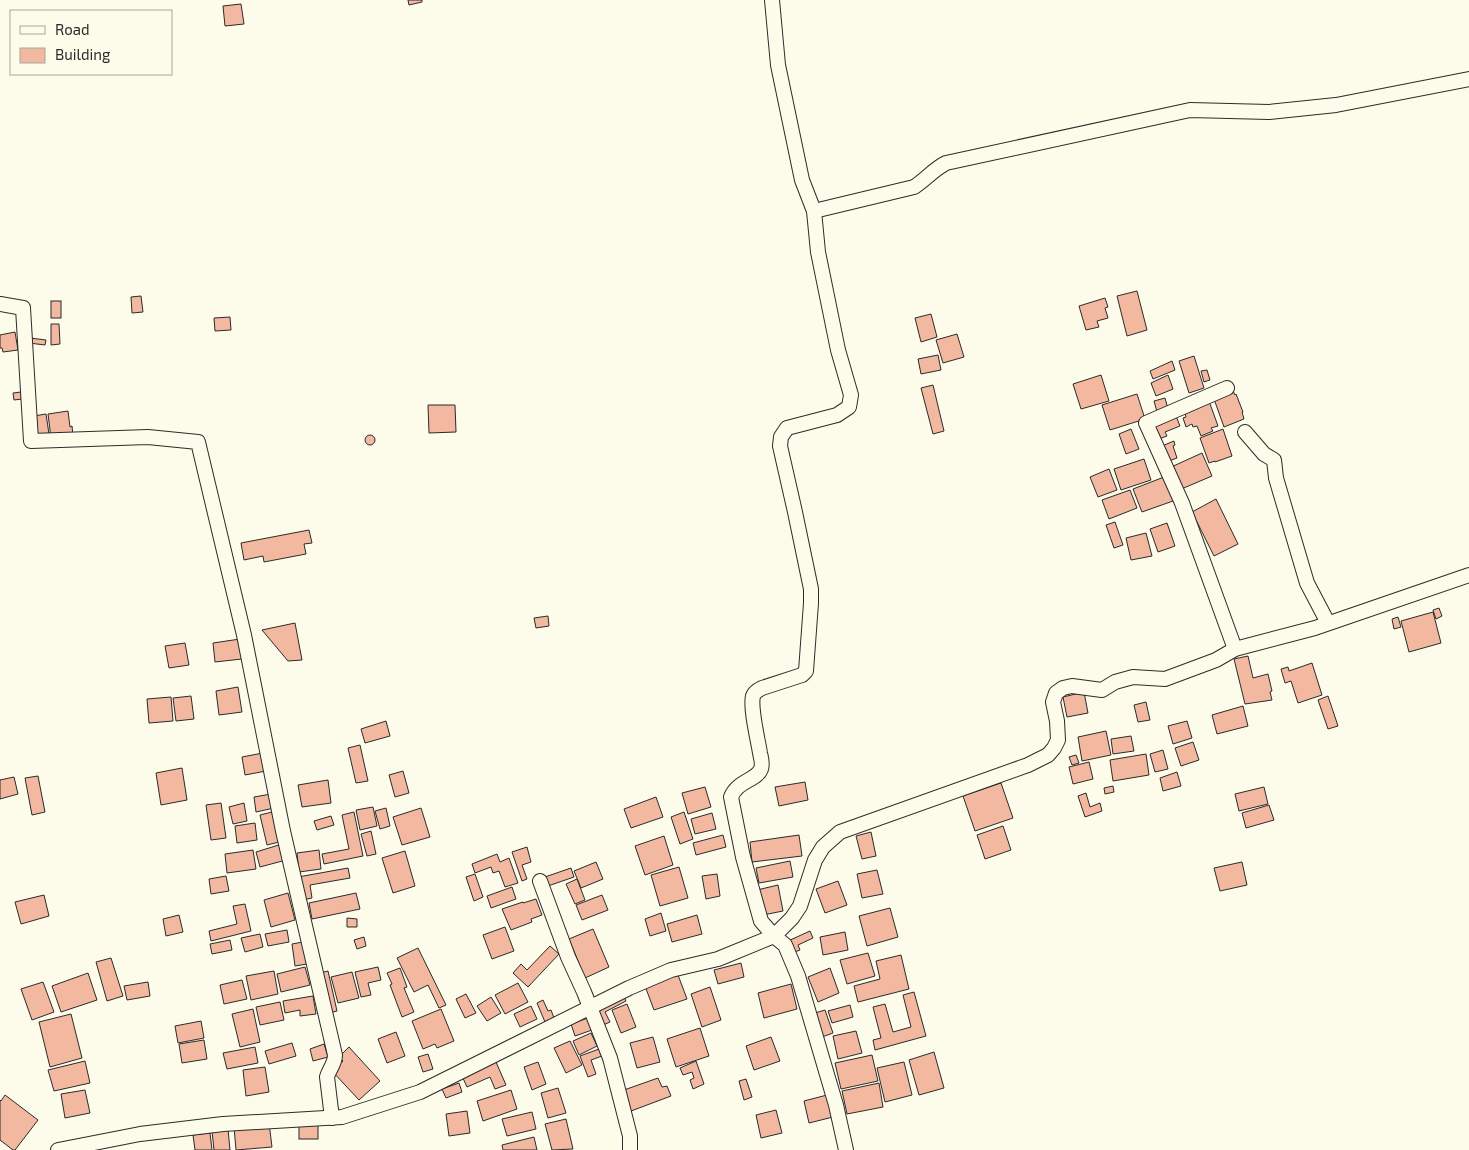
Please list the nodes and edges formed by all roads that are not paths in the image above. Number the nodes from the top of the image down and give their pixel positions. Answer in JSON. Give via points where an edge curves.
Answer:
{"nodes":[{"id":1,"x":772,"y":0,"type":"edge"},
{"id":2,"x":1469,"y":79,"type":"edge"},
{"id":3,"x":814,"y":211,"type":"junction"},
{"id":4,"x":0,"y":304,"type":"edge"},
{"id":5,"x":1227,"y":388,"type":"dead end"},
{"id":6,"x":1245,"y":432,"type":"dead end"},
{"id":7,"x":1469,"y":575,"type":"edge"},
{"id":8,"x":1328,"y":623,"type":"junction"},
{"id":9,"x":1235,"y":649,"type":"junction"},
{"id":10,"x":540,"y":881,"type":"dead end"},
{"id":11,"x":774,"y":936,"type":"junction"},
{"id":12,"x":590,"y":1007,"type":"junction"},
{"id":13,"x":332,"y":1118,"type":"junction"},
{"id":14,"x":58,"y":1150,"type":"edge"},
{"id":15,"x":630,"y":1150,"type":"edge"},
{"id":16,"x":846,"y":1150,"type":"edge"}],
"edges":[{"from":1,"to":3,"type":"street","via":[[778,65],[802,180]]},
{"from":2,"to":3,"type":"street","via":[[1336,105],[1269,112],[1190,110],[946,163],[914,187]]},
{"from":3,"to":11,"type":"street","via":[[818,252],[838,350],[851,395],[849,407],[837,415],[787,428],[781,437],[780,446],[810,589],[806,671],[802,676],[762,688],[753,696],[761,770],[738,786],[731,797],[761,921]]},
{"from":4,"to":13,"type":"street","via":[[23,308],[31,441],[148,437],[198,442],[244,635],[283,831],[335,1055],[327,1077]]},
{"from":5,"to":9,"type":"street","via":[[1146,423],[1182,503]]},
{"from":6,"to":8,"type":"street","via":[[1264,454],[1274,460],[1276,478],[1307,583]]},
{"from":7,"to":8,"type":"street"},
{"from":8,"to":9,"type":"street"},
{"from":9,"to":11,"type":"street","via":[[1216,660],[1165,679],[1133,677],[1102,690],[1063,688],[1056,693],[1053,702],[1058,740],[1048,755],[840,832],[823,847],[815,860],[800,906]]},
{"from":10,"to":12,"type":"street"},
{"from":11,"to":12,"type":"street","via":[[718,959],[671,970]]},
{"from":11,"to":16,"type":"street","via":[[785,945],[798,976]]},
{"from":12,"to":13,"type":"street","via":[[420,1092]]},
{"from":12,"to":15,"type":"street","via":[[610,1058],[630,1136]]},
{"from":13,"to":14,"type":"street","via":[[223,1124],[140,1134]]}]}
